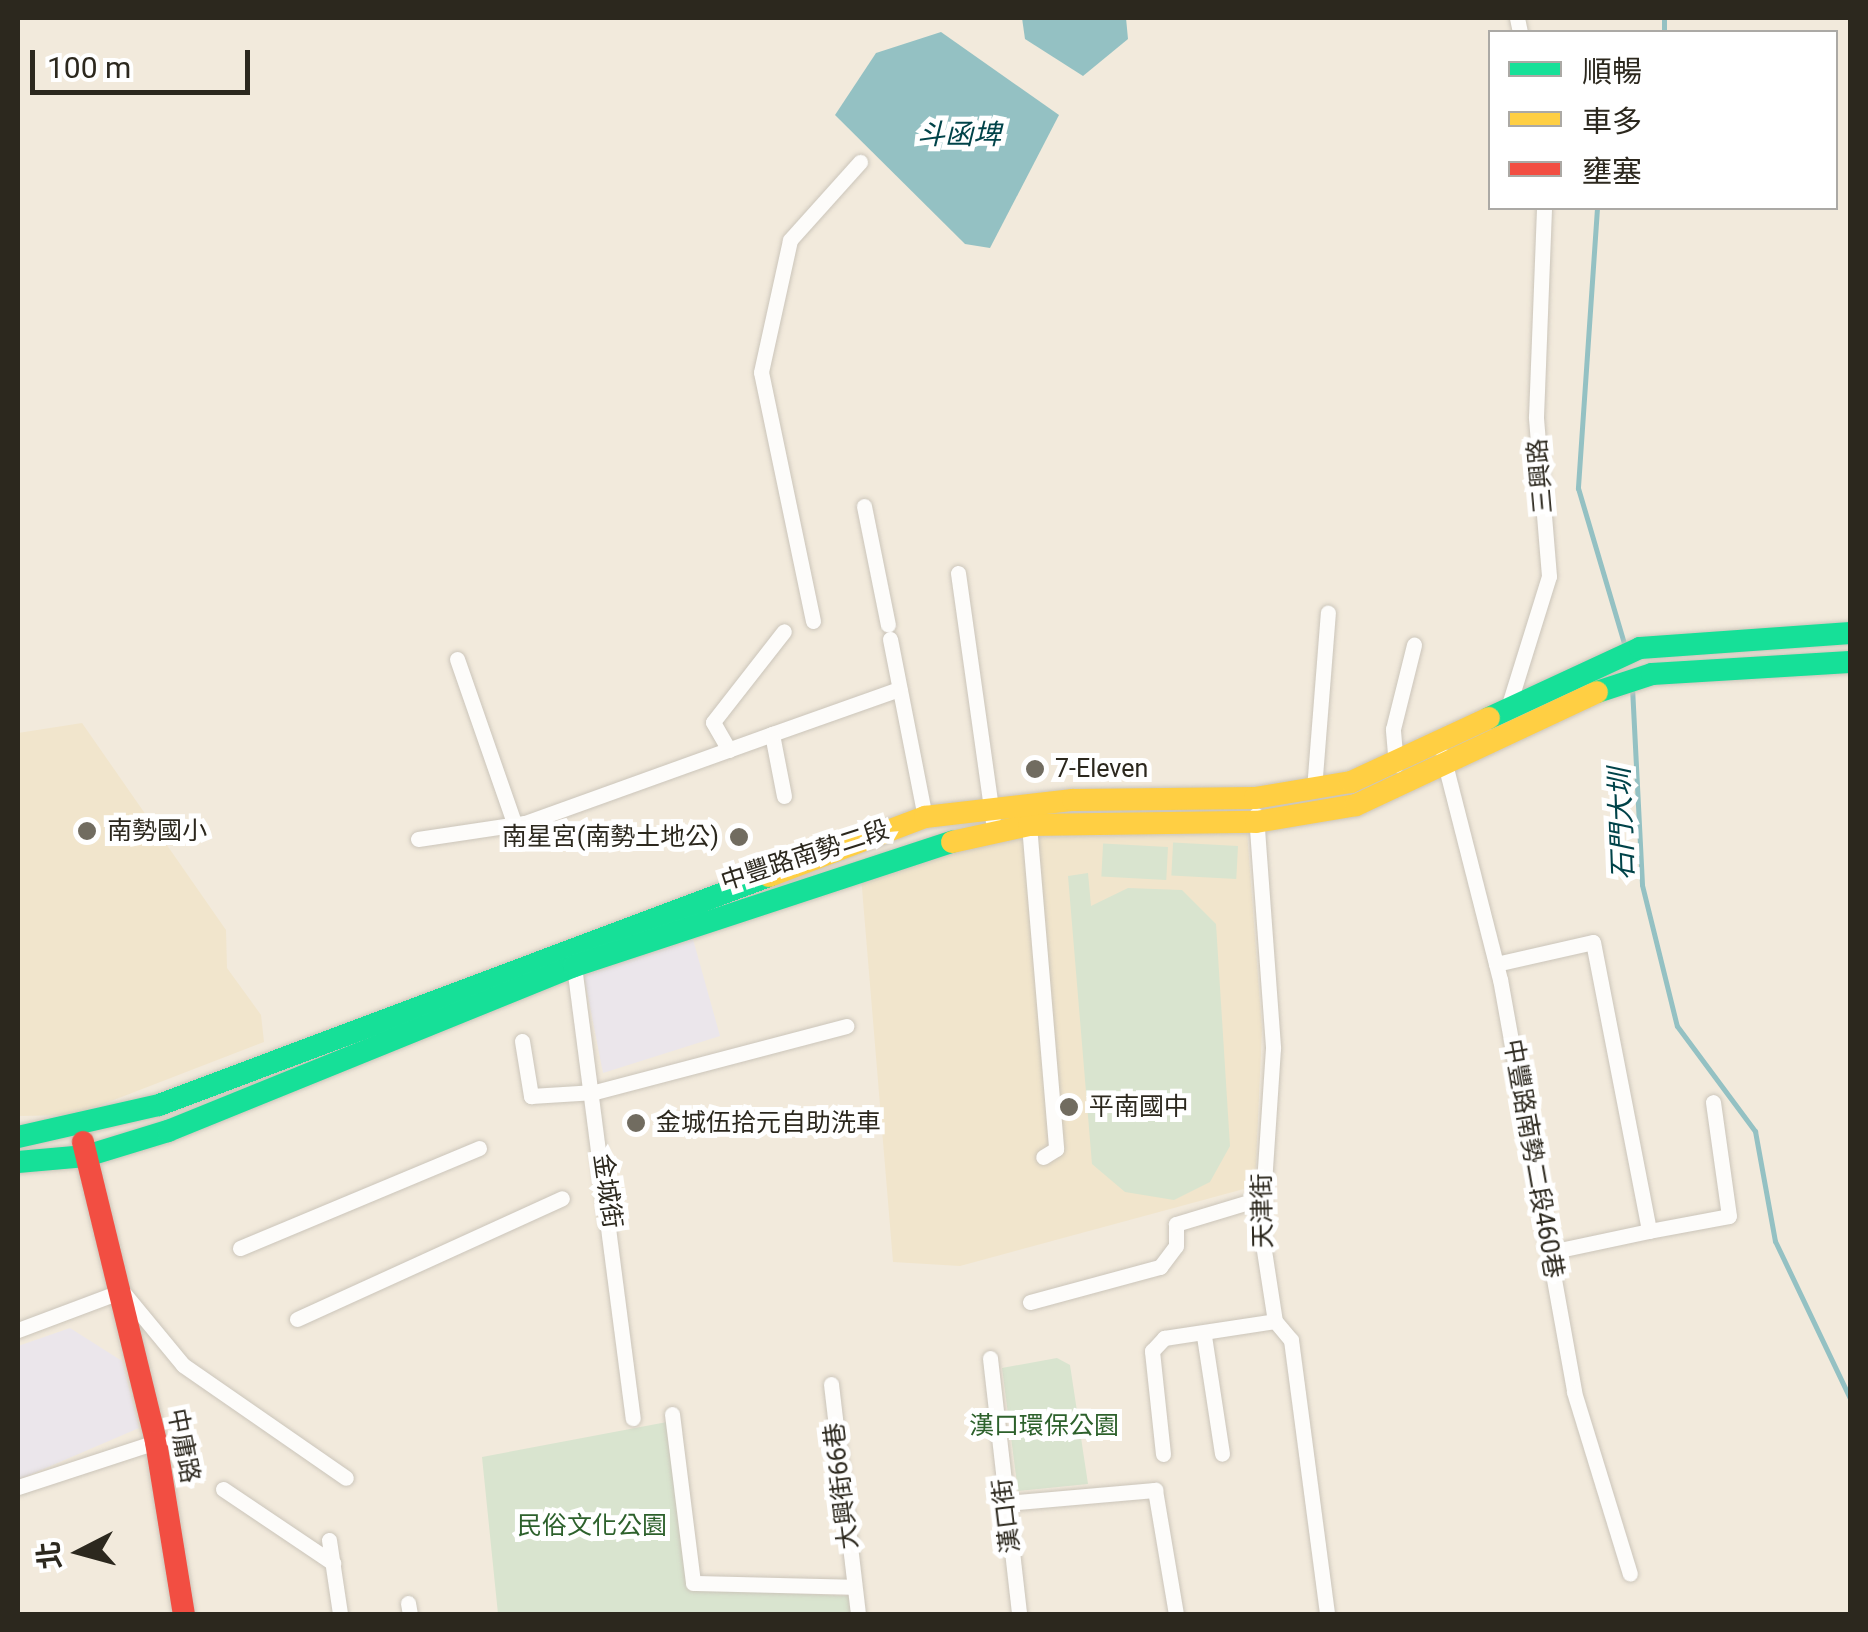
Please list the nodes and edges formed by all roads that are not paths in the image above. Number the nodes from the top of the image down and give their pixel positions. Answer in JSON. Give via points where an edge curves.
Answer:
{"nodes":[{"id":1,"x":860,"y":162,"type":"dead end"},
{"id":2,"x":1544,"y":210,"type":"edge"},
{"id":3,"x":864,"y":506,"type":"dead end"},
{"id":4,"x":958,"y":573,"type":"dead end"},
{"id":5,"x":1328,"y":613,"type":"dead end"},
{"id":6,"x":812,"y":621,"type":"dead end"},
{"id":7,"x":784,"y":631,"type":"dead end"},
{"id":8,"x":1850,"y":632,"type":"edge"},
{"id":9,"x":1414,"y":645,"type":"dead end"},
{"id":10,"x":456,"y":659,"type":"dead end"},
{"id":11,"x":1850,"y":662,"type":"edge"},
{"id":12,"x":899,"y":689,"type":"junction"},
{"id":13,"x":1508,"y":706,"type":"junction"},
{"id":14,"x":772,"y":734,"type":"junction"},
{"id":15,"x":1500,"y":736,"type":"junction"},
{"id":16,"x":729,"y":750,"type":"junction"},
{"id":17,"x":1442,"y":753,"type":"junction"},
{"id":18,"x":1396,"y":765,"type":"junction"},
{"id":19,"x":1314,"y":789,"type":"junction"},
{"id":20,"x":784,"y":796,"type":"dead end"},
{"id":21,"x":991,"y":805,"type":"junction"},
{"id":22,"x":1256,"y":810,"type":"junction"},
{"id":23,"x":925,"y":818,"type":"junction"},
{"id":24,"x":514,"y":823,"type":"junction"},
{"id":25,"x":1028,"y":825,"type":"junction"},
{"id":26,"x":994,"y":830,"type":"junction"},
{"id":27,"x":418,"y":839,"type":"dead end"},
{"id":28,"x":1496,"y":964,"type":"junction"},
{"id":29,"x":574,"y":966,"type":"junction"},
{"id":30,"x":847,"y":1026,"type":"dead end"},
{"id":31,"x":522,"y":1040,"type":"dead end"},
{"id":32,"x":595,"y":1092,"type":"junction"},
{"id":33,"x":1713,"y":1102,"type":"dead end"},
{"id":34,"x":81,"y":1129,"type":"junction"},
{"id":35,"x":18,"y":1136,"type":"edge"},
{"id":36,"x":479,"y":1148,"type":"dead end"},
{"id":37,"x":86,"y":1156,"type":"junction"},
{"id":38,"x":1043,"y":1157,"type":"dead end"},
{"id":39,"x":18,"y":1162,"type":"edge"},
{"id":40,"x":562,"y":1198,"type":"dead end"},
{"id":41,"x":1259,"y":1200,"type":"junction"},
{"id":42,"x":1649,"y":1231,"type":"junction"},
{"id":43,"x":240,"y":1248,"type":"dead end"},
{"id":44,"x":1550,"y":1252,"type":"junction"},
{"id":45,"x":122,"y":1290,"type":"junction"},
{"id":46,"x":1030,"y":1302,"type":"dead end"},
{"id":47,"x":298,"y":1319,"type":"dead end"},
{"id":48,"x":1275,"y":1321,"type":"junction"},
{"id":49,"x":18,"y":1330,"type":"edge"},
{"id":50,"x":1204,"y":1336,"type":"junction"},
{"id":51,"x":990,"y":1358,"type":"dead end"},
{"id":52,"x":830,"y":1384,"type":"dead end"},
{"id":53,"x":672,"y":1414,"type":"dead end"},
{"id":54,"x":634,"y":1418,"type":"dead end"},
{"id":55,"x":156,"y":1442,"type":"junction"},
{"id":56,"x":1164,"y":1454,"type":"dead end"},
{"id":57,"x":1222,"y":1454,"type":"dead end"},
{"id":58,"x":346,"y":1478,"type":"dead end"},
{"id":59,"x":18,"y":1487,"type":"edge"},
{"id":60,"x":223,"y":1489,"type":"dead end"},
{"id":61,"x":1005,"y":1503,"type":"junction"},
{"id":62,"x":328,"y":1540,"type":"dead end"},
{"id":63,"x":334,"y":1563,"type":"junction"},
{"id":64,"x":1630,"y":1574,"type":"dead end"},
{"id":65,"x":854,"y":1587,"type":"junction"},
{"id":66,"x":184,"y":1614,"type":"edge"},
{"id":67,"x":340,"y":1614,"type":"edge"},
{"id":68,"x":858,"y":1614,"type":"edge"},
{"id":69,"x":1019,"y":1614,"type":"edge"},
{"id":70,"x":1176,"y":1614,"type":"edge"},
{"id":71,"x":1327,"y":1614,"type":"edge"}],
"edges":[{"from":1,"to":6,"type":"street","via":[[790,240],[760,372]]},
{"from":2,"to":13,"type":"street","name":"三興路","via":[[1536,418],[1550,576]]},
{"from":3,"to":12,"type":"street"},
{"from":4,"to":21,"type":"street"},
{"from":5,"to":19,"type":"street"},
{"from":7,"to":16,"type":"street","via":[[713,722]]},
{"from":8,"to":13,"type":"main road","name":"中豐路南勢二段","via":[[1752,635],[1629,652]]},
{"from":9,"to":18,"type":"street","via":[[1394,729]]},
{"from":10,"to":24,"type":"street"},
{"from":11,"to":15,"type":"main road","name":"中豐路南勢二段","via":[[1652,674]]},
{"from":12,"to":14,"type":"street"},
{"from":12,"to":23,"type":"street"},
{"from":13,"to":15,"type":"street","name":"三興路"},
{"from":13,"to":17,"type":"main road","name":"中豐路南勢二段"},
{"from":14,"to":16,"type":"street"},
{"from":14,"to":20,"type":"street"},
{"from":15,"to":17,"type":"main road","name":"中豐路南勢二段"},
{"from":16,"to":24,"type":"street"},
{"from":17,"to":18,"type":"main road","name":"中豐路南勢二段"},
{"from":17,"to":22,"type":"main road","name":"中豐路南勢二段","via":[[1356,805]]},
{"from":17,"to":28,"type":"street","name":"中豐路南勢二段460巷"},
{"from":18,"to":19,"type":"main road","name":"中豐路南勢二段"},
{"from":19,"to":22,"type":"main road","name":"中豐路南勢二段"},
{"from":21,"to":22,"type":"main road","name":"中豐路南勢二段"},
{"from":21,"to":23,"type":"main road","name":"中豐路南勢二段"},
{"from":21,"to":26,"type":"street"},
{"from":22,"to":25,"type":"main road","name":"中豐路南勢二段"},
{"from":22,"to":41,"type":"street","name":"天津街","via":[[1273,1048]]},
{"from":23,"to":34,"type":"main road","name":"中豐路南勢二段"},
{"from":24,"to":27,"type":"street"},
{"from":25,"to":26,"type":"main road","name":"中豐路南勢二段"},
{"from":25,"to":38,"type":"street","via":[[1056,1149]]},
{"from":26,"to":29,"type":"main road","name":"中豐路南勢二段","via":[[882,858]]},
{"from":28,"to":42,"type":"street","via":[[1593,942]]},
{"from":28,"to":44,"type":"street","name":"中豐路南勢二段460巷"},
{"from":29,"to":32,"type":"street","name":"金城街"},
{"from":29,"to":37,"type":"main road","name":"中豐路南勢二段"},
{"from":30,"to":32,"type":"street"},
{"from":31,"to":32,"type":"street","via":[[532,1096]]},
{"from":32,"to":54,"type":"street","name":"金城街"},
{"from":33,"to":42,"type":"street","via":[[1729,1216]]},
{"from":34,"to":35,"type":"main road","name":"中豐路南勢二段"},
{"from":34,"to":37,"type":"main road","name":"中庸路"},
{"from":36,"to":43,"type":"street"},
{"from":37,"to":39,"type":"main road","name":"中豐路南勢二段"},
{"from":37,"to":45,"type":"main road","name":"中庸路"},
{"from":40,"to":47,"type":"street"},
{"from":41,"to":46,"type":"street","via":[[1176,1224],[1176,1246],[1160,1267]]},
{"from":41,"to":48,"type":"street","name":"天津街"},
{"from":42,"to":44,"type":"street"},
{"from":44,"to":64,"type":"street","name":"中豐路南勢二段460巷","via":[[1574,1392]]},
{"from":45,"to":49,"type":"street"},
{"from":45,"to":55,"type":"main road","name":"中庸路"},
{"from":45,"to":58,"type":"street","name":"中庸路","via":[[204,1382],[248,1403]]},
{"from":48,"to":50,"type":"street"},
{"from":48,"to":71,"type":"street","name":"天津街","via":[[1292,1340]]},
{"from":50,"to":56,"type":"street","via":[[1164,1338],[1152,1351]]},
{"from":50,"to":57,"type":"street"},
{"from":51,"to":61,"type":"street","name":"漢口街"},
{"from":52,"to":65,"type":"street","name":"大興街66巷"},
{"from":53,"to":65,"type":"street","via":[[693,1583]]},
{"from":55,"to":59,"type":"street"},
{"from":55,"to":66,"type":"main road","name":"中庸路"},
{"from":60,"to":63,"type":"street"},
{"from":61,"to":69,"type":"street","name":"漢口街"},
{"from":61,"to":70,"type":"street","via":[[1155,1490]]},
{"from":62,"to":63,"type":"street"},
{"from":63,"to":67,"type":"street"},
{"from":65,"to":68,"type":"street","name":"大興街66巷"}]}
